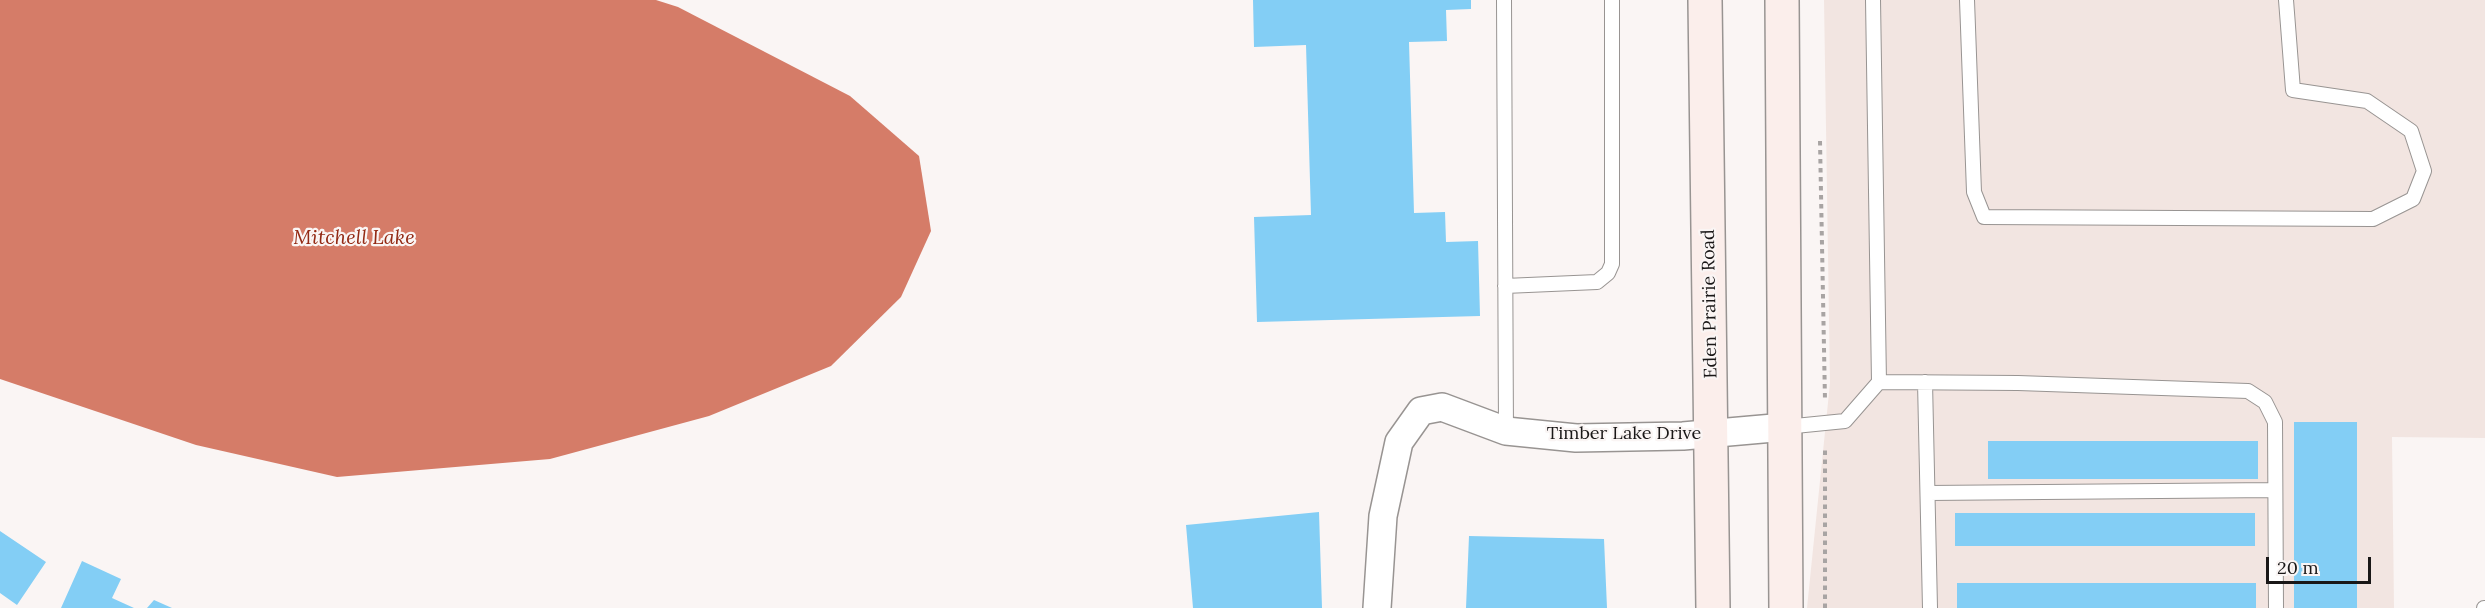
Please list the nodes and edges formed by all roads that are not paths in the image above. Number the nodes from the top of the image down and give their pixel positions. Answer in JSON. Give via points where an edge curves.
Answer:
{"nodes":[{"id":1,"x":1504,"y":0,"type":"edge"},
{"id":2,"x":1612,"y":0,"type":"edge"},
{"id":3,"x":1705,"y":0,"type":"edge"},
{"id":4,"x":1782,"y":0,"type":"edge"},
{"id":5,"x":1873,"y":0,"type":"edge"},
{"id":6,"x":1967,"y":0,"type":"edge"},
{"id":7,"x":2286,"y":0,"type":"edge"},
{"id":8,"x":1505,"y":286,"type":"junction"},
{"id":9,"x":1879,"y":382,"type":"junction"},
{"id":10,"x":1925,"y":382,"type":"junction"},
{"id":11,"x":1785,"y":427,"type":"junction"},
{"id":12,"x":1506,"y":431,"type":"junction"},
{"id":13,"x":1712,"y":434,"type":"junction"},
{"id":14,"x":2275,"y":490,"type":"junction"},
{"id":15,"x":1928,"y":493,"type":"junction"},
{"id":16,"x":1377,"y":608,"type":"edge"},
{"id":17,"x":1713,"y":608,"type":"edge"},
{"id":18,"x":1786,"y":608,"type":"edge"},
{"id":19,"x":1930,"y":608,"type":"edge"},
{"id":20,"x":2276,"y":608,"type":"edge"}],
"edges":[{"from":1,"to":8,"type":"lane"},
{"from":2,"to":8,"type":"lane","via":[[1612,264],[1597,282]]},
{"from":3,"to":13,"type":"main road","name":"Eden Prairie Road"},
{"from":4,"to":11,"type":"main road"},
{"from":5,"to":9,"type":"lane"},
{"from":6,"to":7,"type":"lane","via":[[1974,192],[1984,217],[2373,219],[2414,199],[2424,171],[2411,131],[2367,101],[2293,90]]},
{"from":8,"to":12,"type":"lane"},
{"from":9,"to":10,"type":"lane"},
{"from":9,"to":11,"type":"lane","via":[[1845,421]]},
{"from":10,"to":14,"type":"lane","via":[[2248,391],[2265,402],[2275,422]]},
{"from":10,"to":15,"type":"lane"},
{"from":11,"to":13,"type":"street","name":"Timber Lake Drive"},
{"from":11,"to":18,"type":"main road"},
{"from":12,"to":13,"type":"street","name":"Timber Lake Drive","via":[[1576,438]]},
{"from":12,"to":16,"type":"street","name":"Timber Lake Drive","via":[[1442,407],[1421,411],[1399,442],[1383,516]]},
{"from":13,"to":17,"type":"main road","name":"Eden Prairie Road"},
{"from":14,"to":15,"type":"lane"},
{"from":14,"to":20,"type":"lane"},
{"from":15,"to":19,"type":"lane"}]}
